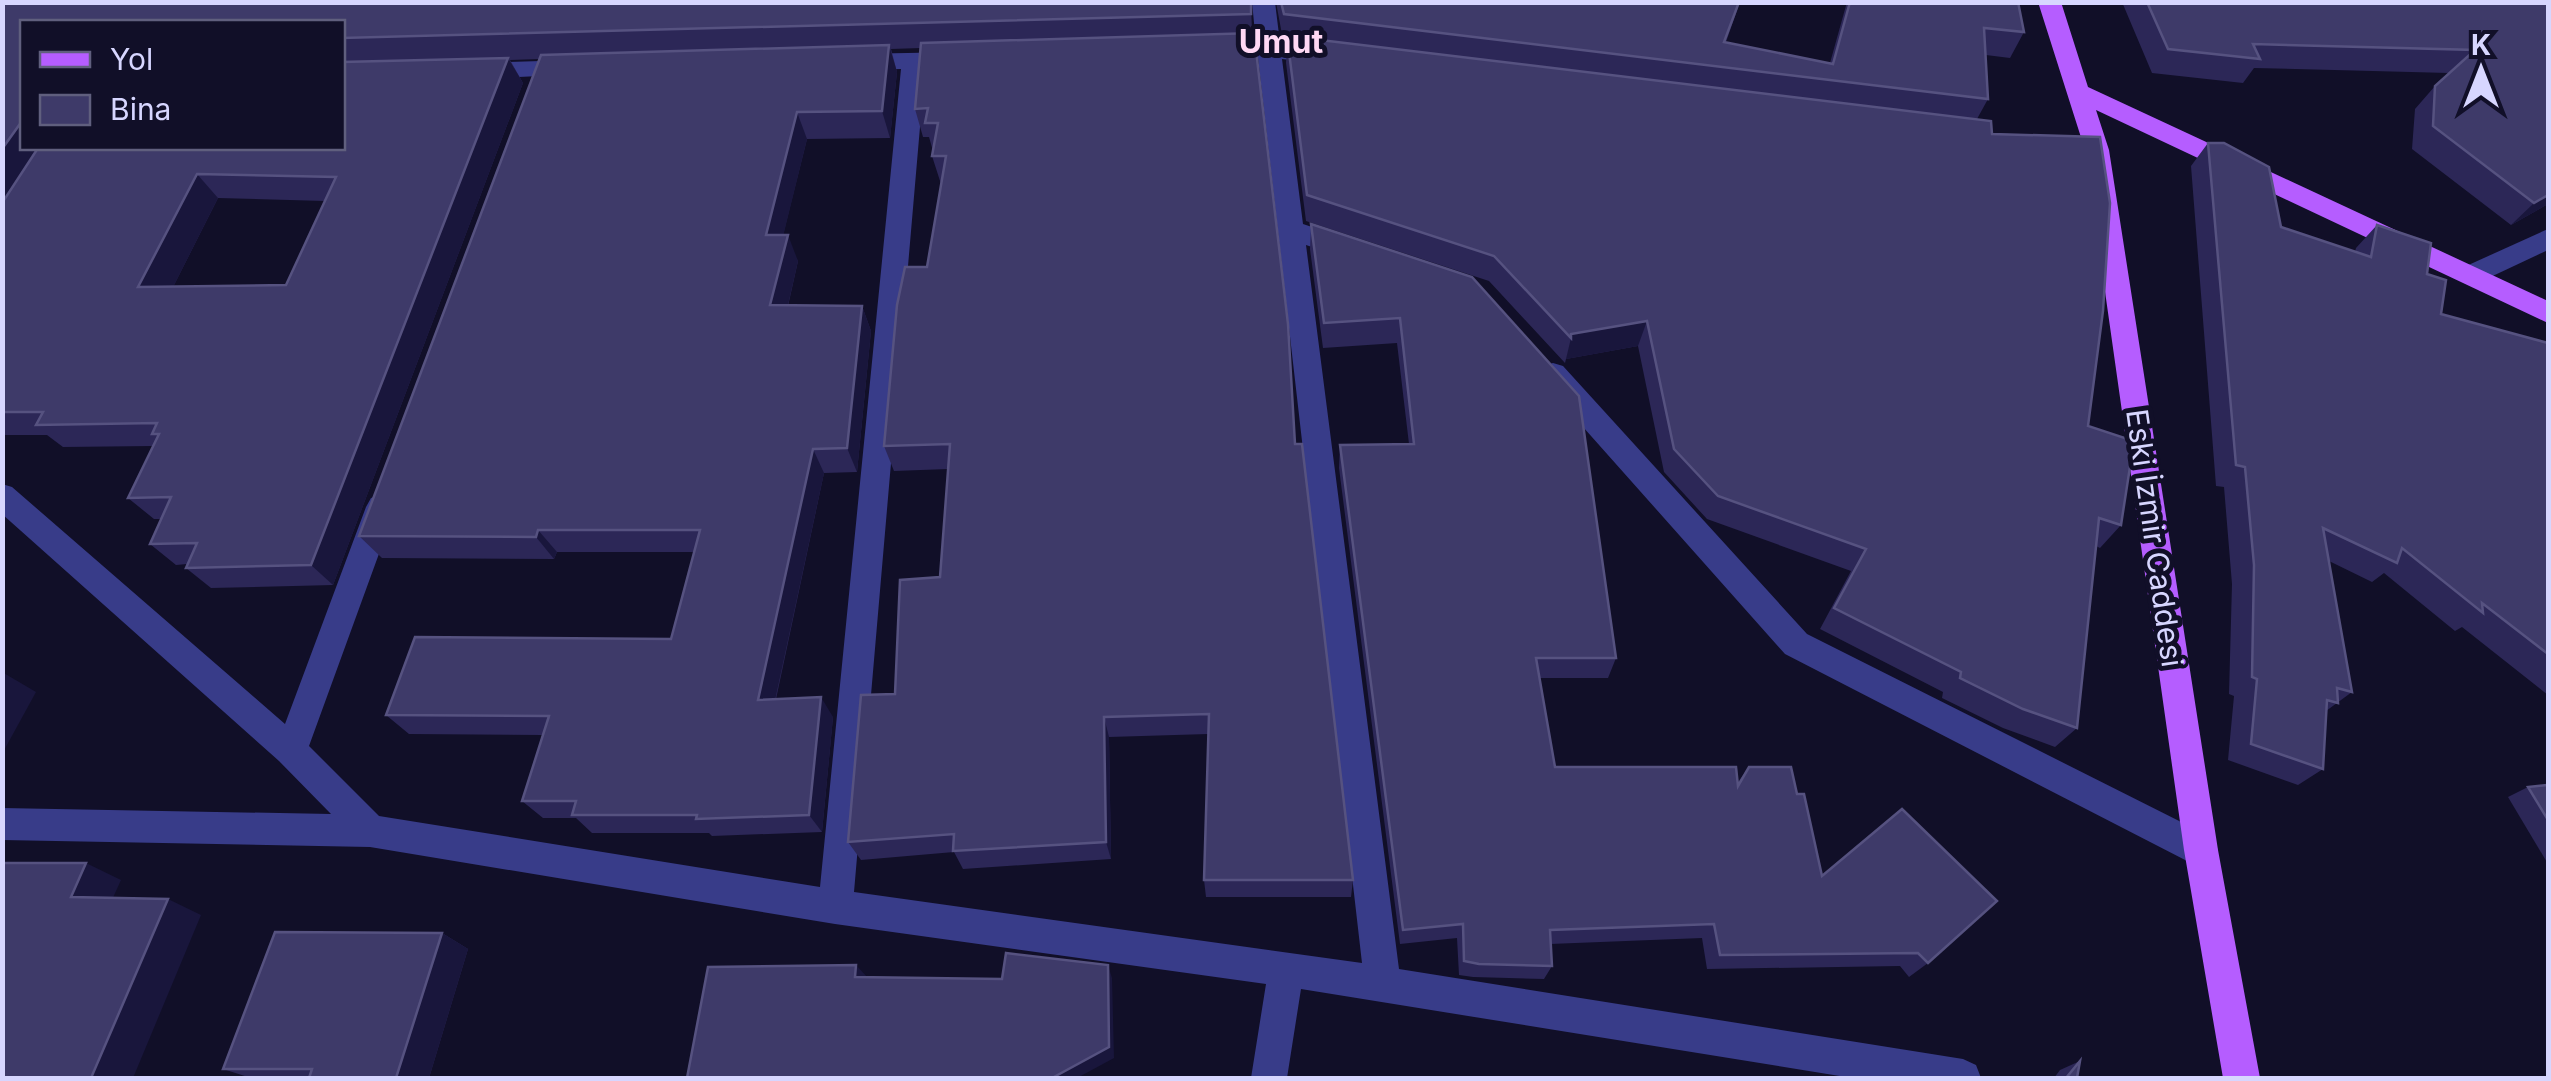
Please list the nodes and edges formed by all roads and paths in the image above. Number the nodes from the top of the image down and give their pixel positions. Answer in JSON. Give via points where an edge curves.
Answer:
{"nodes":[{"id":1,"x":1263,"y":2,"type":"edge"},
{"id":2,"x":2049,"y":2,"type":"edge"},
{"id":3,"x":1268,"y":50,"type":"junction"},
{"id":4,"x":1190,"y":52,"type":"edge"},
{"id":5,"x":993,"y":58,"type":"edge"},
{"id":6,"x":1347,"y":59,"type":"edge"},
{"id":7,"x":914,"y":61,"type":"junction"},
{"id":8,"x":838,"y":62,"type":"edge"},
{"id":9,"x":593,"y":68,"type":"edge"},
{"id":10,"x":544,"y":69,"type":"junction"},
{"id":11,"x":452,"y":72,"type":"edge"},
{"id":12,"x":2079,"y":92,"type":"junction"},
{"id":13,"x":530,"y":106,"type":"edge"},
{"id":14,"x":1292,"y":230,"type":"junction"},
{"id":15,"x":2548,"y":239,"type":"edge"},
{"id":16,"x":1386,"y":261,"type":"edge"},
{"id":17,"x":2473,"y":274,"type":"junction"},
{"id":18,"x":2548,"y":313,"type":"edge"},
{"id":19,"x":1532,"y":351,"type":"edge"},
{"id":20,"x":394,"y":474,"type":"edge"},
{"id":21,"x":2,"y":496,"type":"edge"},
{"id":22,"x":290,"y":750,"type":"junction"},
{"id":23,"x":2,"y":824,"type":"edge"},
{"id":24,"x":370,"y":832,"type":"junction"},
{"id":25,"x":2200,"y":850,"type":"junction"},
{"id":26,"x":836,"y":907,"type":"junction"},
{"id":27,"x":1286,"y":969,"type":"junction"},
{"id":28,"x":1383,"y":986,"type":"junction"},
{"id":29,"x":1269,"y":1078,"type":"edge"},
{"id":30,"x":1964,"y":1078,"type":"edge"},
{"id":31,"x":2242,"y":1078,"type":"edge"}],
"edges":[{"from":1,"to":3,"type":"street"},
{"from":2,"to":12,"type":"main road","name":"Eski İzmir Caddesi"},
{"from":3,"to":4,"type":"street"},
{"from":3,"to":6,"type":"street"},
{"from":3,"to":14,"type":"street"},
{"from":5,"to":7,"type":"street"},
{"from":7,"to":8,"type":"street"},
{"from":7,"to":26,"type":"street"},
{"from":9,"to":10,"type":"street"},
{"from":10,"to":11,"type":"street"},
{"from":10,"to":13,"type":"street"},
{"from":12,"to":17,"type":"main road"},
{"from":12,"to":25,"type":"main road","name":"Eski İzmir Caddesi"},
{"from":14,"to":16,"type":"street"},
{"from":14,"to":28,"type":"street"},
{"from":15,"to":17,"type":"street"},
{"from":17,"to":18,"type":"main road"},
{"from":19,"to":25,"type":"street","via":[[1796,644]]},
{"from":20,"to":22,"type":"street"},
{"from":21,"to":22,"type":"street"},
{"from":22,"to":24,"type":"street"},
{"from":23,"to":24,"type":"street"},
{"from":24,"to":26,"type":"street"},
{"from":25,"to":31,"type":"main road","name":"Eski İzmir Caddesi"},
{"from":26,"to":27,"type":"street"},
{"from":27,"to":28,"type":"street"},
{"from":27,"to":29,"type":"street"},
{"from":28,"to":30,"type":"street"}]}
